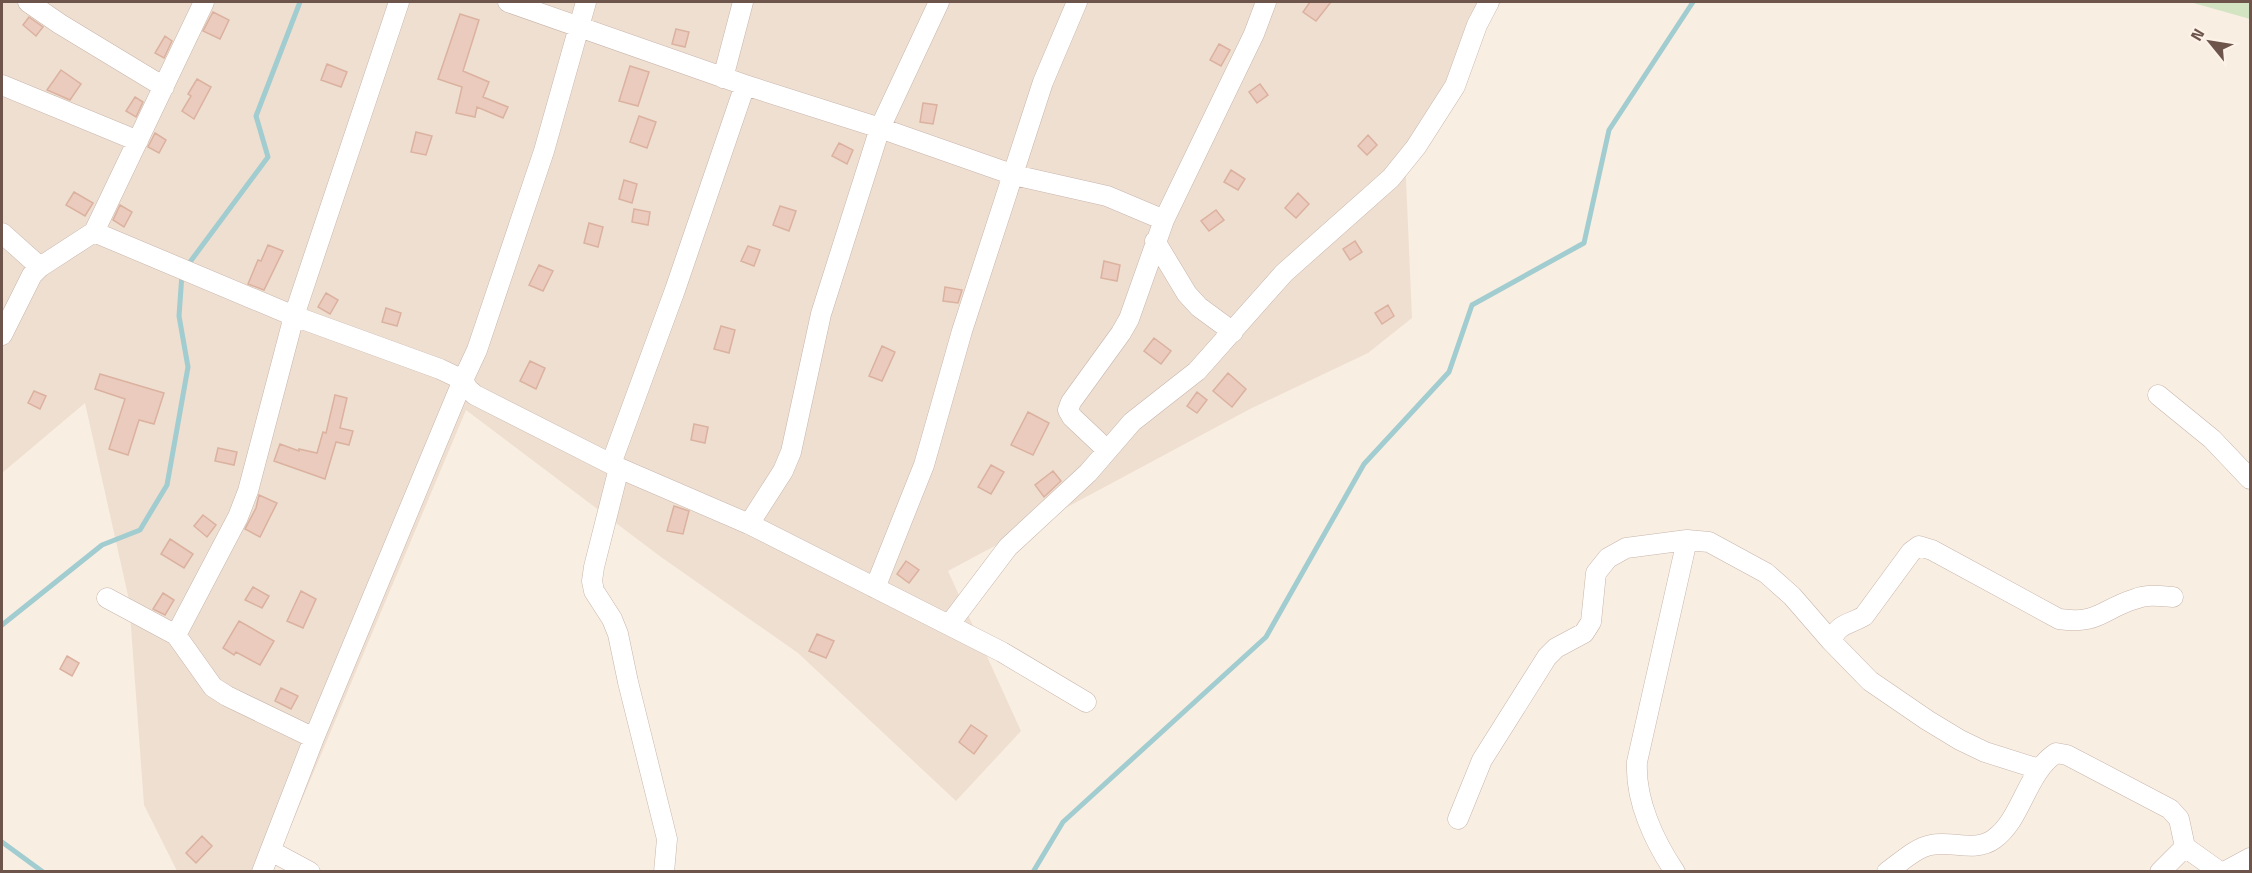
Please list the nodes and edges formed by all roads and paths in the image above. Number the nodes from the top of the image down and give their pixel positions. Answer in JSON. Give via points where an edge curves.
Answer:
{"nodes":[{"id":1,"x":28,"y":2,"type":"edge"},
{"id":2,"x":204,"y":2,"type":"edge"},
{"id":3,"x":399,"y":2,"type":"edge"},
{"id":4,"x":508,"y":2,"type":"edge"},
{"id":5,"x":586,"y":2,"type":"edge"},
{"id":6,"x":743,"y":2,"type":"edge"},
{"id":7,"x":939,"y":2,"type":"edge"},
{"id":8,"x":1077,"y":2,"type":"edge"},
{"id":9,"x":1266,"y":2,"type":"edge"},
{"id":10,"x":1489,"y":2,"type":"edge"},
{"id":11,"x":578,"y":26,"type":"junction"},
{"id":12,"x":723,"y":78,"type":"junction"},
{"id":13,"x":2,"y":85,"type":"edge"},
{"id":14,"x":745,"y":85,"type":"junction"},
{"id":15,"x":164,"y":87,"type":"junction"},
{"id":16,"x":880,"y":128,"type":"junction"},
{"id":17,"x":138,"y":141,"type":"junction"},
{"id":18,"x":1014,"y":175,"type":"junction"},
{"id":19,"x":1164,"y":220,"type":"junction"},
{"id":20,"x":94,"y":232,"type":"junction"},
{"id":21,"x":2,"y":233,"type":"edge"},
{"id":22,"x":1155,"y":241,"type":"junction"},
{"id":23,"x":40,"y":267,"type":"junction"},
{"id":24,"x":294,"y":315,"type":"junction"},
{"id":25,"x":1233,"y":332,"type":"junction"},
{"id":26,"x":2,"y":335,"type":"edge"},
{"id":27,"x":464,"y":380,"type":"junction"},
{"id":28,"x":2158,"y":395,"type":"dead end"},
{"id":29,"x":1107,"y":450,"type":"junction"},
{"id":30,"x":615,"y":466,"type":"junction"},
{"id":31,"x":2250,"y":479,"type":"edge"},
{"id":32,"x":749,"y":524,"type":"junction"},
{"id":33,"x":1687,"y":540,"type":"junction"},
{"id":34,"x":875,"y":588,"type":"junction"},
{"id":35,"x":2173,"y":597,"type":"dead end"},
{"id":36,"x":107,"y":598,"type":"dead end"},
{"id":37,"x":949,"y":625,"type":"junction"},
{"id":38,"x":176,"y":635,"type":"junction"},
{"id":39,"x":1832,"y":641,"type":"junction"},
{"id":40,"x":1086,"y":702,"type":"dead end"},
{"id":41,"x":314,"y":738,"type":"junction"},
{"id":42,"x":2039,"y":770,"type":"junction"},
{"id":43,"x":1458,"y":819,"type":"dead end"},
{"id":44,"x":2185,"y":847,"type":"junction"},
{"id":45,"x":271,"y":851,"type":"junction"},
{"id":46,"x":2250,"y":858,"type":"edge"},
{"id":47,"x":262,"y":872,"type":"edge"},
{"id":48,"x":310,"y":872,"type":"edge"},
{"id":49,"x":664,"y":872,"type":"edge"},
{"id":50,"x":1675,"y":872,"type":"edge"},
{"id":51,"x":1887,"y":872,"type":"edge"},
{"id":52,"x":2160,"y":872,"type":"edge"},
{"id":53,"x":2222,"y":872,"type":"edge"}],
"edges":[{"from":1,"to":15,"type":"street"},
{"from":2,"to":15,"type":"street"},
{"from":3,"to":24,"type":"street"},
{"from":4,"to":11,"type":"street"},
{"from":5,"to":11,"type":"street"},
{"from":6,"to":12,"type":"street"},
{"from":7,"to":16,"type":"street"},
{"from":8,"to":18,"type":"street","via":[[1043,82]]},
{"from":9,"to":19,"type":"street"},
{"from":10,"to":25,"type":"street","via":[[1455,86],[1416,147],[1391,178],[1284,273]]},
{"from":11,"to":12,"type":"street"},
{"from":11,"to":27,"type":"street","via":[[544,151]]},
{"from":12,"to":14,"type":"street"},
{"from":13,"to":17,"type":"street"},
{"from":14,"to":16,"type":"street"},
{"from":14,"to":30,"type":"street"},
{"from":15,"to":17,"type":"street"},
{"from":16,"to":18,"type":"street"},
{"from":16,"to":32,"type":"street","via":[[821,314],[791,452]]},
{"from":17,"to":20,"type":"street"},
{"from":18,"to":19,"type":"street","via":[[1107,196]]},
{"from":18,"to":34,"type":"street","via":[[962,331],[924,465]]},
{"from":19,"to":22,"type":"street"},
{"from":20,"to":23,"type":"street"},
{"from":20,"to":24,"type":"street"},
{"from":21,"to":23,"type":"street"},
{"from":22,"to":25,"type":"street","via":[[1187,294]]},
{"from":22,"to":29,"type":"street","via":[[1129,319],[1068,410]]},
{"from":23,"to":26,"type":"street","via":[[23,290]]},
{"from":24,"to":27,"type":"street"},
{"from":24,"to":38,"type":"street","via":[[248,490],[238,517]]},
{"from":25,"to":29,"type":"street","via":[[1197,371],[1132,422]]},
{"from":27,"to":30,"type":"street","via":[[475,395]]},
{"from":27,"to":41,"type":"street"},
{"from":28,"to":31,"type":"street","via":[[2212,439]]},
{"from":29,"to":37,"type":"street","via":[[1008,548]]},
{"from":30,"to":32,"type":"street"},
{"from":30,"to":49,"type":"street","via":[[592,581],[618,634],[667,839]]},
{"from":32,"to":34,"type":"street"},
{"from":33,"to":39,"type":"street","via":[[1709,542],[1766,573]]},
{"from":33,"to":43,"type":"street","via":[[1626,548],[1608,558],[1596,573],[1591,622],[1584,633],[1547,657],[1482,760]]},
{"from":33,"to":50,"type":"street","via":[[1636,776],[1653,836]]},
{"from":34,"to":37,"type":"street"},
{"from":35,"to":39,"type":"street","via":[[2135,598],[2097,617],[2077,622],[2059,619],[1919,546],[1864,616],[1843,624]]},
{"from":36,"to":38,"type":"street"},
{"from":37,"to":40,"type":"street"},
{"from":38,"to":41,"type":"street","via":[[213,687]]},
{"from":39,"to":42,"type":"street","via":[[1870,681],[1927,720],[1985,752]]},
{"from":41,"to":45,"type":"street"},
{"from":42,"to":44,"type":"street","via":[[2056,753],[2067,755],[2151,798],[2180,819]]},
{"from":42,"to":51,"type":"street","via":[[2003,831],[1992,841],[1972,846],[1927,845]]},
{"from":44,"to":52,"type":"street"},
{"from":44,"to":53,"type":"street"},
{"from":45,"to":47,"type":"street"},
{"from":45,"to":48,"type":"street"},
{"from":46,"to":53,"type":"street"}]}
